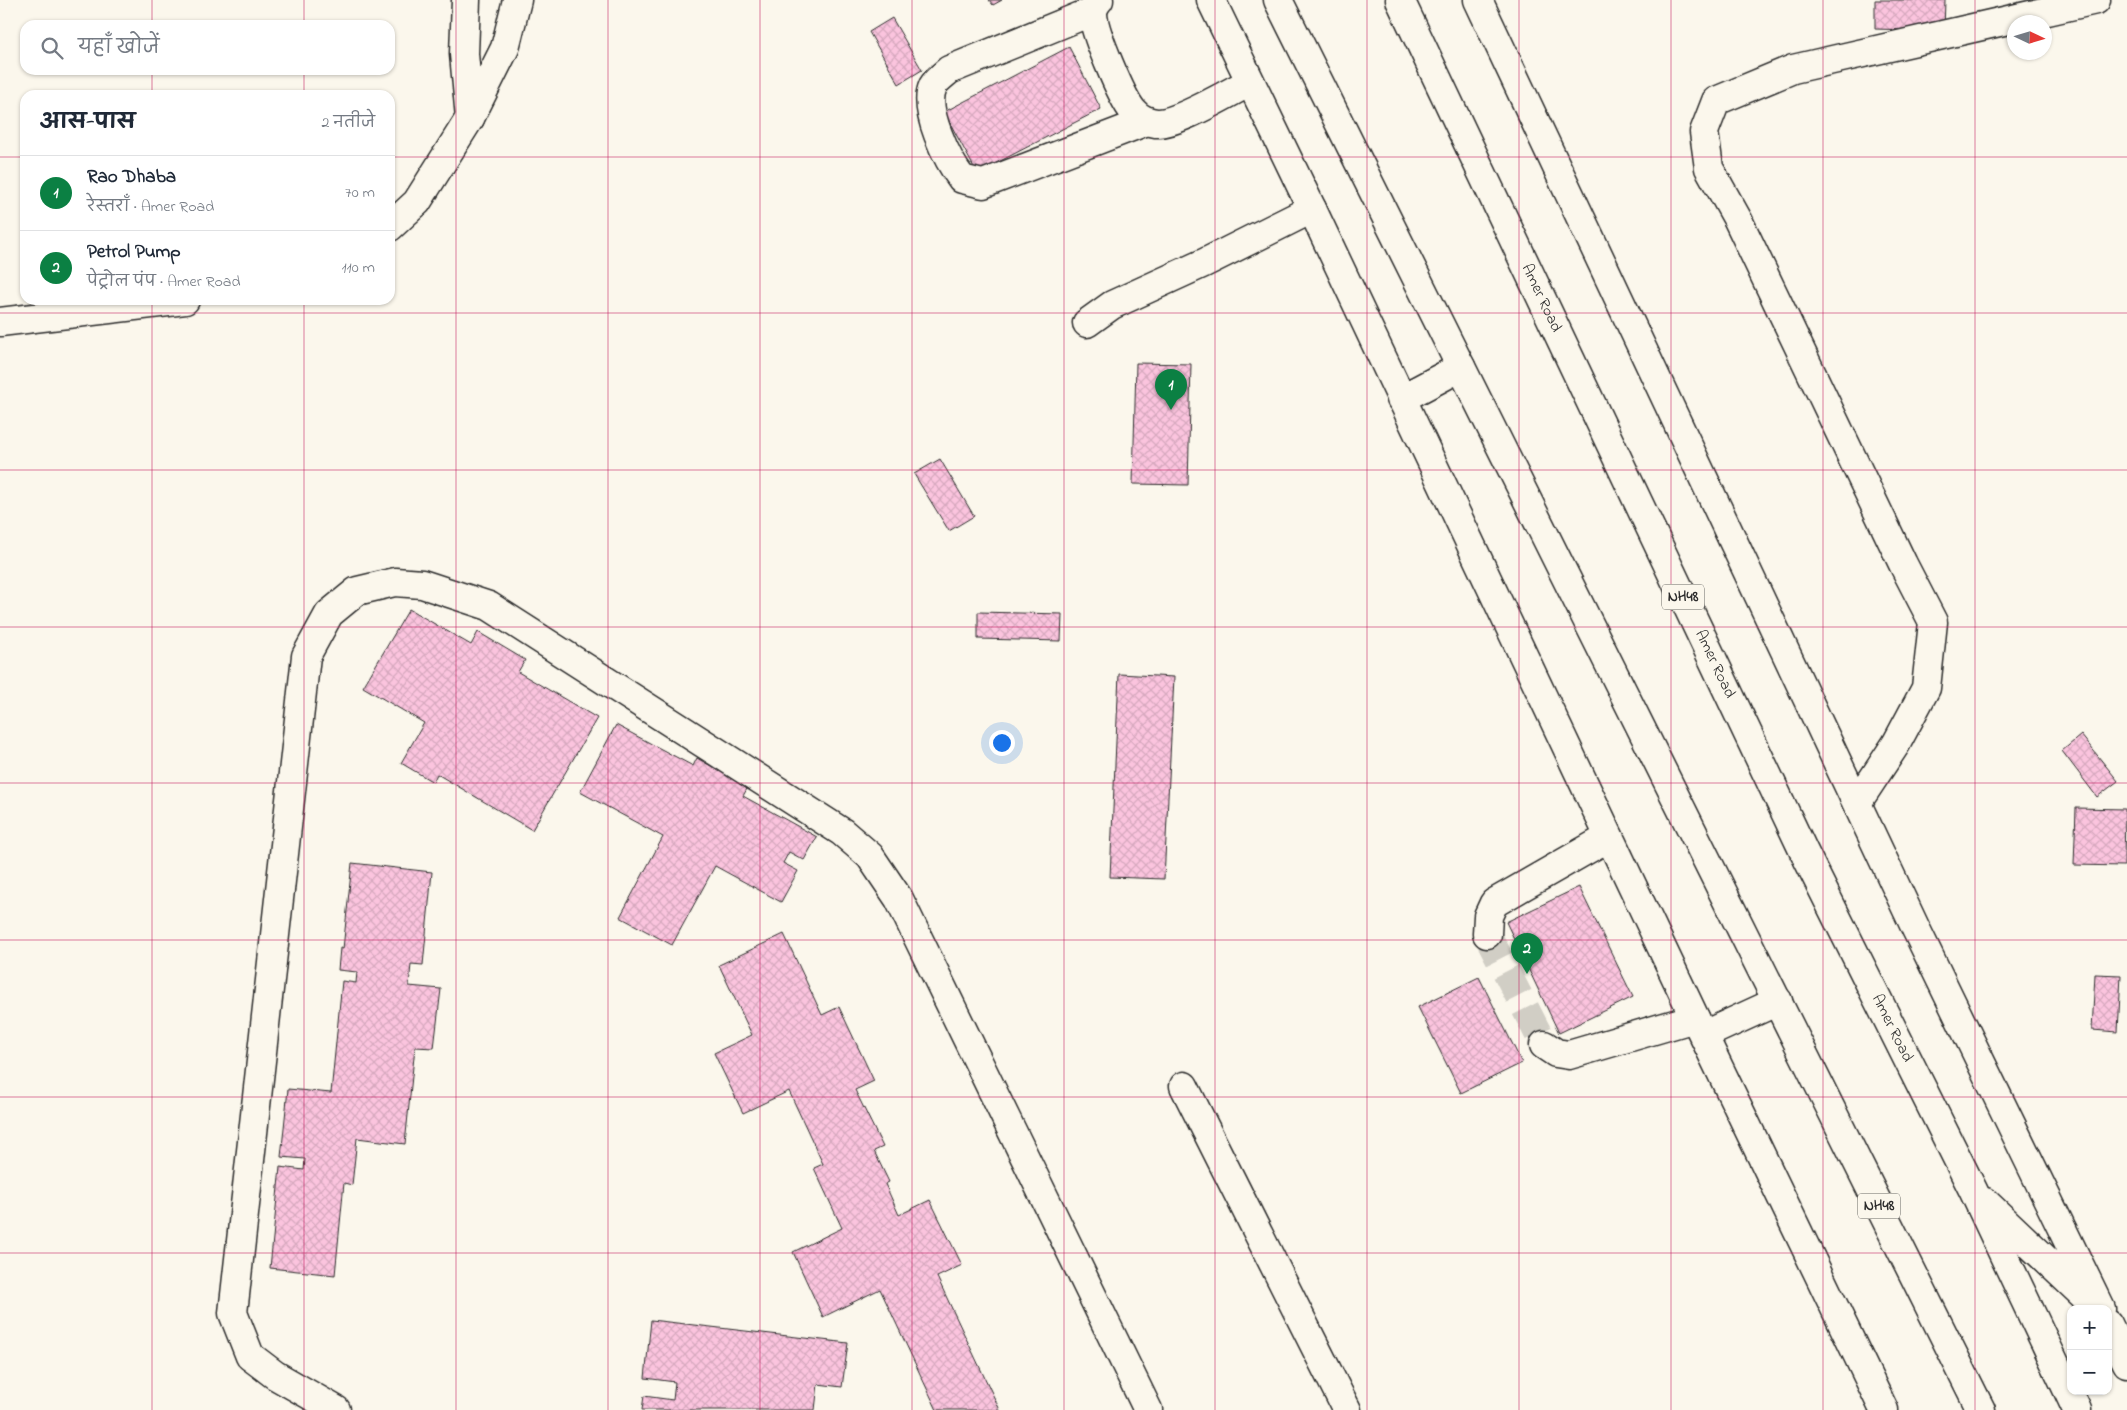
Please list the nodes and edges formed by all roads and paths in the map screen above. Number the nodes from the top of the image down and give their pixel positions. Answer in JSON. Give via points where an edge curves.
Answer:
{"nodes":[{"id":1,"x":466,"y":0,"type":"edge"},
{"id":2,"x":517,"y":0,"type":"edge"},
{"id":3,"x":1211,"y":0,"type":"edge"},
{"id":4,"x":1278,"y":0,"type":"edge"},
{"id":5,"x":1400,"y":0,"type":"edge"},
{"id":6,"x":1478,"y":0,"type":"edge"},
{"id":7,"x":2096,"y":0,"type":"edge"},
{"id":8,"x":1096,"y":6,"type":"edge"},
{"id":9,"x":1250,"y":82,"type":"junction"},
{"id":10,"x":470,"y":118,"type":"junction"},
{"id":11,"x":1147,"y":121,"type":"junction"},
{"id":12,"x":1312,"y":209,"type":"junction"},
{"id":13,"x":395,"y":222,"type":"edge"},
{"id":14,"x":143,"y":305,"type":"edge"},
{"id":15,"x":0,"y":322,"type":"edge"},
{"id":16,"x":1087,"y":323,"type":"dead end"},
{"id":17,"x":1461,"y":367,"type":"junction"},
{"id":18,"x":1400,"y":399,"type":"junction"},
{"id":19,"x":1857,"y":803,"type":"junction"},
{"id":20,"x":1609,"y":837,"type":"junction"},
{"id":21,"x":1487,"y":934,"type":"tunnel mouth"},
{"id":22,"x":1778,"y":1002,"type":"junction"},
{"id":23,"x":1699,"y":1026,"type":"junction"},
{"id":24,"x":1544,"y":1045,"type":"tunnel mouth"},
{"id":25,"x":1184,"y":1086,"type":"dead end"},
{"id":26,"x":1973,"y":1190,"type":"junction"},
{"id":27,"x":2095,"y":1305,"type":"edge"},
{"id":28,"x":2097,"y":1305,"type":"edge"},
{"id":29,"x":2112,"y":1332,"type":"edge"},
{"id":30,"x":2127,"y":1363,"type":"edge"},
{"id":31,"x":336,"y":1410,"type":"edge"},
{"id":32,"x":1148,"y":1410,"type":"edge"},
{"id":33,"x":1346,"y":1410,"type":"edge"},
{"id":34,"x":1884,"y":1410,"type":"edge"},
{"id":35,"x":1981,"y":1410,"type":"edge"},
{"id":36,"x":2077,"y":1410,"type":"edge"}],
"edges":[{"from":1,"to":10,"type":"main road","via":[[464,54]]},
{"from":2,"to":10,"type":"main road","via":[[505,48]]},
{"from":3,"to":9,"type":"main road"},
{"from":4,"to":17,"type":"main road","number":"NH48"},
{"from":5,"to":26,"type":"main road","name":"Amer Road","number":"NH48","via":[[1804,852]]},
{"from":6,"to":19,"type":"main road"},
{"from":7,"to":19,"type":"main road","via":[[1793,69],[1716,101],[1704,132],[1709,168],[1738,220],[1933,622],[1926,688],[1896,744]]},
{"from":8,"to":11,"type":"main road","via":[[1094,25],[1124,96],[1134,112]]},
{"from":8,"to":11,"type":"main road","via":[[949,70],[933,86],[931,106],[938,139],[962,179],[983,184]]},
{"from":9,"to":11,"type":"main road","via":[[1174,120]]},
{"from":9,"to":12,"type":"main road"},
{"from":10,"to":13,"type":"main road","via":[[417,202]]},
{"from":12,"to":16,"type":"main road","via":[[1112,305]]},
{"from":12,"to":18,"type":"main road"},
{"from":14,"to":15,"type":"main road"},
{"from":17,"to":18,"type":"main road"},
{"from":17,"to":22,"type":"main road","number":"NH48"},
{"from":18,"to":20,"type":"main road"},
{"from":19,"to":28,"type":"main road"},
{"from":20,"to":21,"type":"main road","via":[[1494,903],[1488,916]]},
{"from":20,"to":23,"type":"main road"},
{"from":22,"to":23,"type":"main road"},
{"from":22,"to":35,"type":"main road","number":"NH48"},
{"from":23,"to":24,"type":"main road","via":[[1569,1055],[1556,1053]]},
{"from":23,"to":34,"type":"main road"},
{"from":25,"to":33,"type":"main road"},
{"from":26,"to":27,"type":"main road"},
{"from":26,"to":36,"type":"main road","number":"NH48"},
{"from":29,"to":30,"type":"main road"},
{"from":31,"to":32,"type":"main road","via":[[275,1375],[250,1356],[233,1313],[306,656],[329,614],[357,591],[395,582],[422,584],[489,606],[842,832],[870,856],[899,899]]}]}
